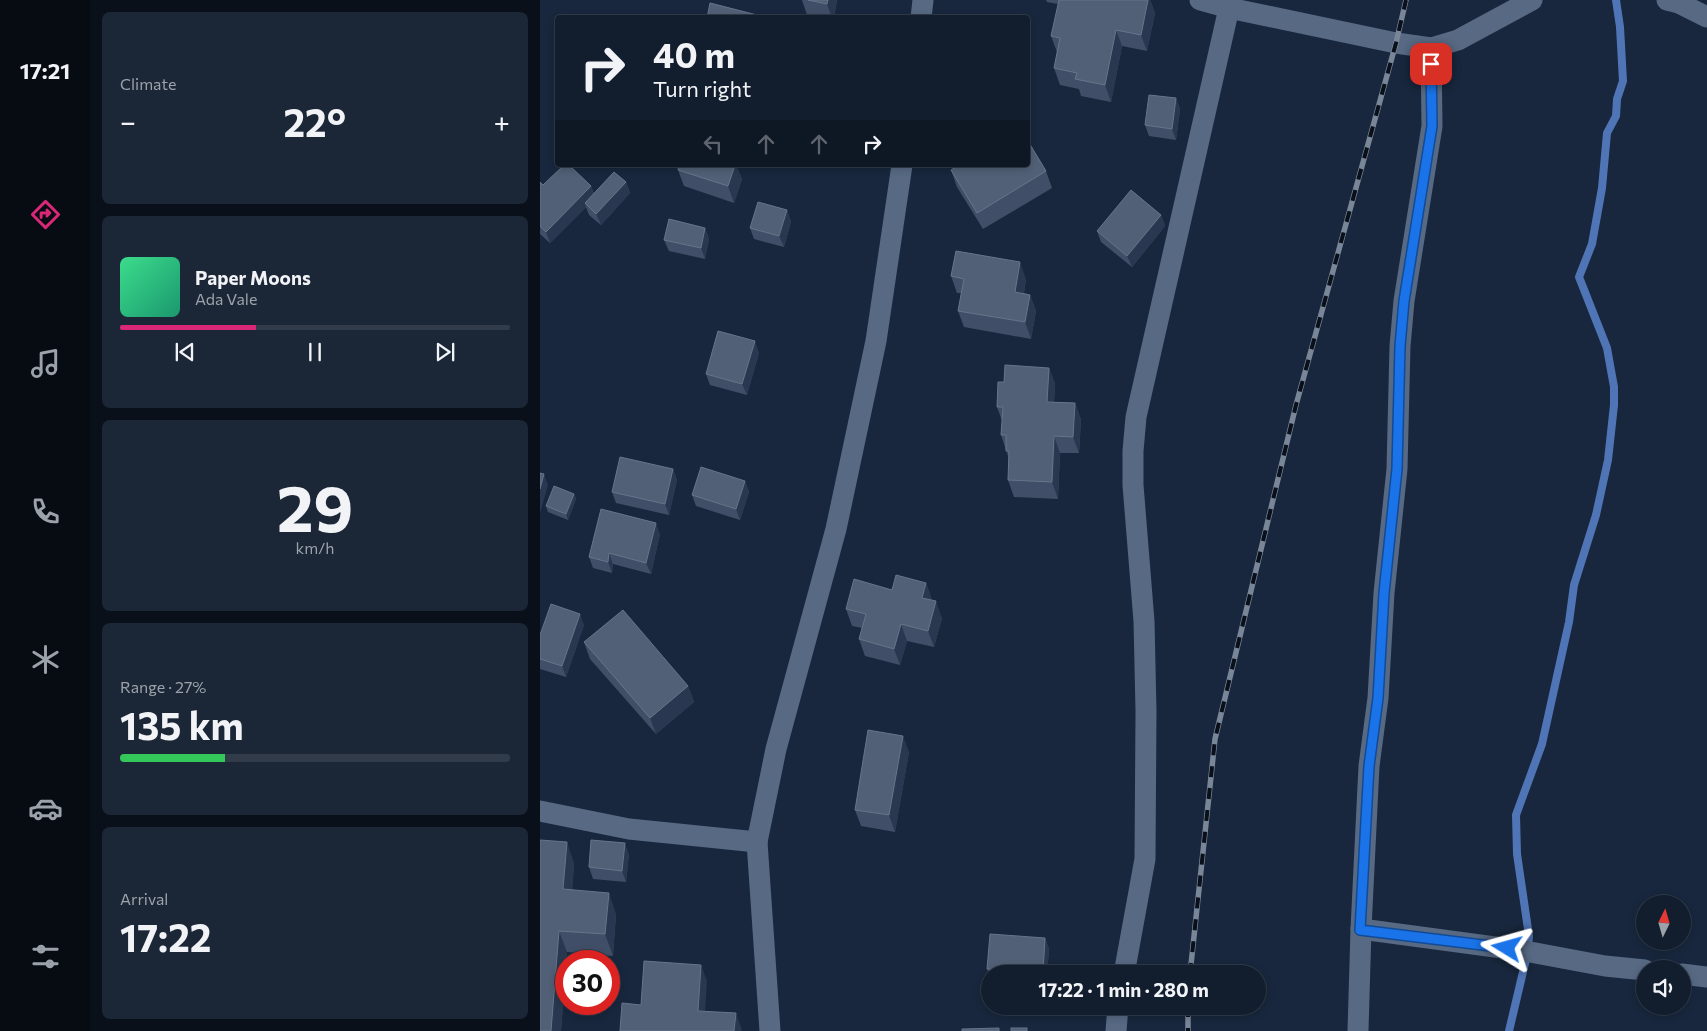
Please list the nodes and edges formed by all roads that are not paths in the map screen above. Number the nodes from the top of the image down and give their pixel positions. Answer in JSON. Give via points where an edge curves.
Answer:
{"nodes":[{"id":1,"x":922,"y":0,"type":"edge"},
{"id":2,"x":1200,"y":0,"type":"edge"},
{"id":3,"x":1532,"y":0,"type":"edge"},
{"id":4,"x":1675,"y":1,"type":"edge"},
{"id":5,"x":1229,"y":8,"type":"junction"},
{"id":6,"x":921,"y":15,"type":"edge"},
{"id":7,"x":1707,"y":17,"type":"edge"},
{"id":8,"x":1431,"y":48,"type":"junction"},
{"id":9,"x":902,"y":167,"type":"edge"},
{"id":10,"x":540,"y":811,"type":"edge"},
{"id":11,"x":757,"y":842,"type":"junction"},
{"id":12,"x":1360,"y":930,"type":"junction"},
{"id":13,"x":1126,"y":965,"type":"edge"},
{"id":14,"x":1636,"y":969,"type":"edge"},
{"id":15,"x":1691,"y":975,"type":"edge"},
{"id":16,"x":1707,"y":977,"type":"edge"},
{"id":17,"x":1117,"y":1015,"type":"edge"},
{"id":18,"x":770,"y":1031,"type":"edge"},
{"id":19,"x":1116,"y":1031,"type":"edge"},
{"id":20,"x":1358,"y":1031,"type":"edge"}],
"edges":[{"from":1,"to":6,"type":"street"},
{"from":2,"to":5,"type":"street"},
{"from":3,"to":8,"type":"street","via":[[1458,40]]},
{"from":4,"to":7,"type":"street"},
{"from":5,"to":8,"type":"street"},
{"from":5,"to":13,"type":"street","via":[[1136,417],[1132,485],[1144,621],[1145,859]]},
{"from":8,"to":12,"type":"street","via":[[1432,126],[1402,319],[1397,469],[1384,593],[1378,698],[1369,766]]},
{"from":9,"to":11,"type":"street","via":[[876,341],[836,528],[776,749]]},
{"from":10,"to":11,"type":"street","via":[[629,829]]},
{"from":11,"to":18,"type":"street"},
{"from":12,"to":14,"type":"street"},
{"from":12,"to":20,"type":"street"},
{"from":15,"to":16,"type":"street"},
{"from":17,"to":19,"type":"street"}]}
